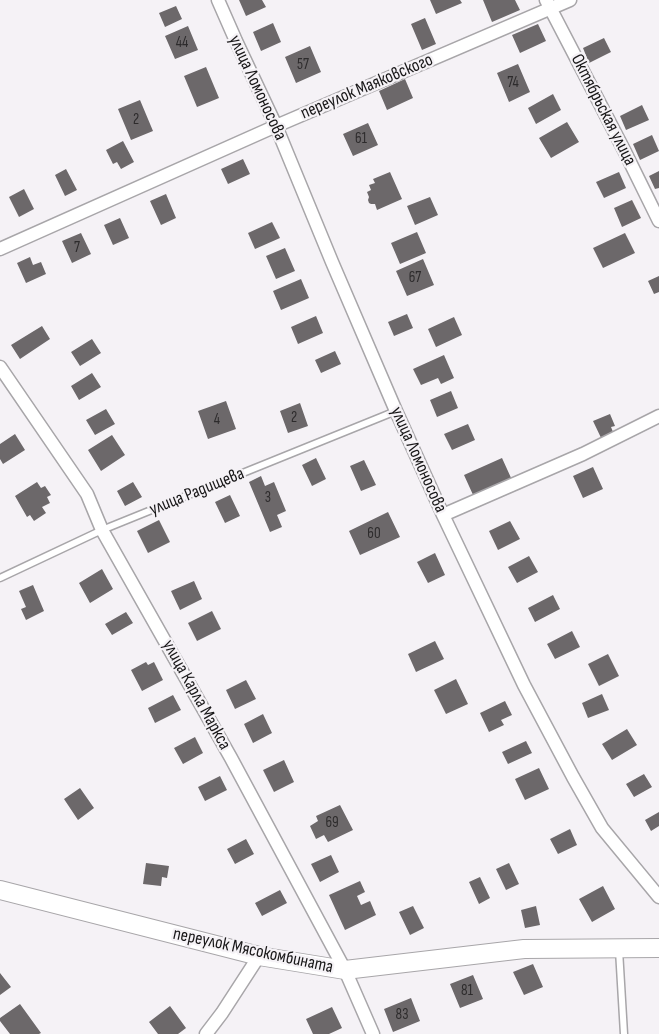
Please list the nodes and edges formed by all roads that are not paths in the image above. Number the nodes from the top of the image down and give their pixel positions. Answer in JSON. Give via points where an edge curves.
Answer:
{"nodes":[{"id":1,"x":218,"y":0,"type":"edge"},
{"id":2,"x":570,"y":0,"type":"edge"},
{"id":3,"x":548,"y":4,"type":"edge"},
{"id":4,"x":276,"y":126,"type":"junction"},
{"id":5,"x":659,"y":221,"type":"edge"},
{"id":6,"x":0,"y":249,"type":"edge"},
{"id":7,"x":0,"y":367,"type":"edge"},
{"id":8,"x":396,"y":411,"type":"junction"},
{"id":9,"x":659,"y":416,"type":"edge"},
{"id":10,"x":443,"y":515,"type":"junction"},
{"id":11,"x":102,"y":530,"type":"junction"},
{"id":12,"x":0,"y":578,"type":"edge"},
{"id":13,"x":0,"y":890,"type":"edge"},
{"id":14,"x":659,"y":897,"type":"edge"},
{"id":15,"x":659,"y":948,"type":"edge"},
{"id":16,"x":619,"y":949,"type":"junction"},
{"id":17,"x":258,"y":956,"type":"junction"},
{"id":18,"x":345,"y":970,"type":"junction"},
{"id":19,"x":206,"y":1034,"type":"edge"},
{"id":20,"x":373,"y":1034,"type":"edge"},
{"id":21,"x":624,"y":1034,"type":"edge"}],
"edges":[{"from":1,"to":4,"type":"street","name":"улица Ломоносова"},
{"from":2,"to":3,"type":"street","name":"переулок Маяковского"},
{"from":3,"to":4,"type":"street","name":"переулок Маяковского"},
{"from":3,"to":5,"type":"street","name":"Октябрьская улица"},
{"from":4,"to":6,"type":"street","name":"переулок Маяковского"},
{"from":4,"to":8,"type":"street","name":"улица Ломоносова"},
{"from":7,"to":11,"type":"street","name":"улица Карла Маркса","via":[[87,494]]},
{"from":8,"to":10,"type":"street","name":"улица Ломоносова"},
{"from":8,"to":11,"type":"lane","name":"улица Радищева"},
{"from":9,"to":10,"type":"street","via":[[583,454]]},
{"from":10,"to":14,"type":"street","name":"улица Ломоносова","via":[[524,685],[573,777],[602,828]]},
{"from":11,"to":12,"type":"lane","name":"улица Радищева"},
{"from":11,"to":18,"type":"street","name":"улица Карла Маркса","via":[[231,758]]},
{"from":13,"to":17,"type":"street","name":"переулок Мясокомбината"},
{"from":15,"to":16,"type":"street","name":"переулок Мясокомбината"},
{"from":16,"to":18,"type":"street","name":"переулок Мясокомбината","via":[[524,949]]},
{"from":16,"to":21,"type":"lane"},
{"from":17,"to":18,"type":"street","name":"переулок Мясокомбината"},
{"from":17,"to":19,"type":"street"},
{"from":18,"to":20,"type":"street","name":"улица Карла Маркса"}]}
